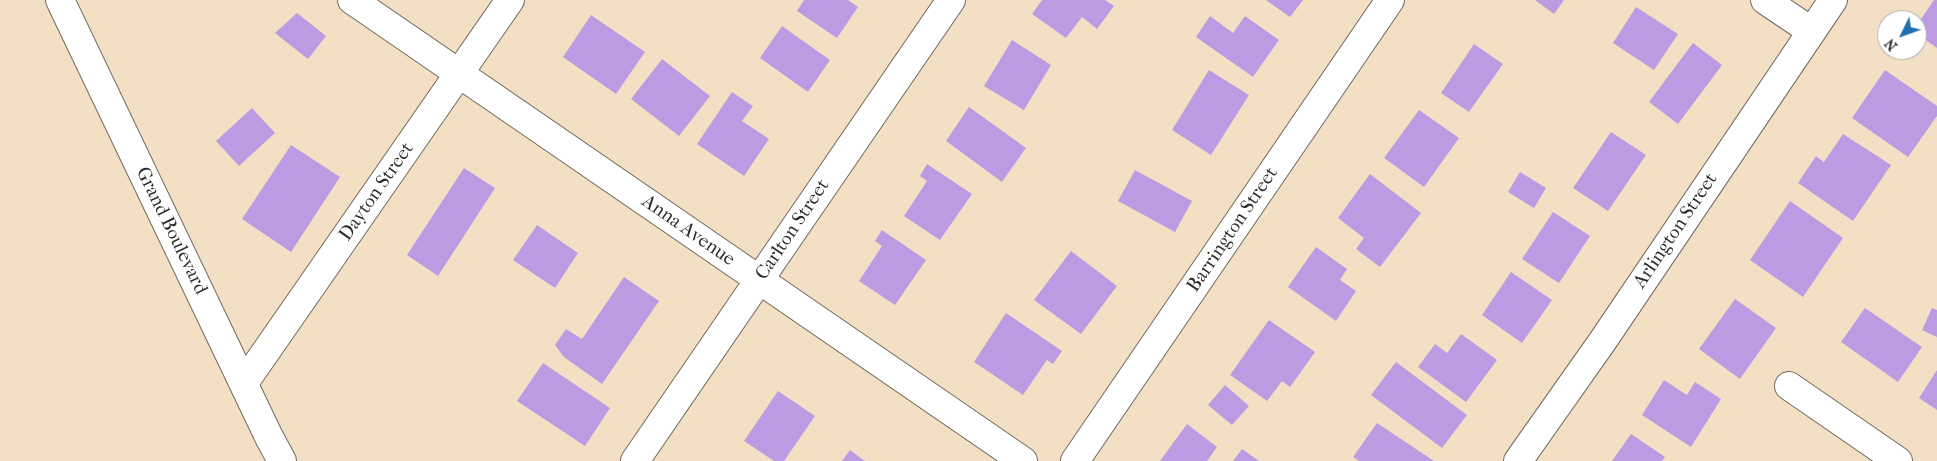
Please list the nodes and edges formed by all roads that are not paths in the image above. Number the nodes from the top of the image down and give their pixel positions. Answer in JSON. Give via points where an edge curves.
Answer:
{"nodes":[{"id":1,"x":352,"y":0,"type":"edge"},
{"id":2,"x":510,"y":0,"type":"edge"},
{"id":3,"x":951,"y":0,"type":"edge"},
{"id":4,"x":1390,"y":0,"type":"edge"},
{"id":5,"x":1765,"y":0,"type":"edge"},
{"id":6,"x":1832,"y":0,"type":"edge"},
{"id":7,"x":65,"y":3,"type":"edge"},
{"id":8,"x":1811,"y":31,"type":"junction"},
{"id":9,"x":459,"y":74,"type":"junction"},
{"id":10,"x":759,"y":280,"type":"junction"},
{"id":11,"x":244,"y":383,"type":"junction"},
{"id":12,"x":1789,"y":386,"type":"dead end"},
{"id":13,"x":282,"y":461,"type":"edge"},
{"id":14,"x":635,"y":461,"type":"edge"},
{"id":15,"x":1023,"y":461,"type":"edge"},
{"id":16,"x":1075,"y":461,"type":"edge"},
{"id":17,"x":1518,"y":461,"type":"edge"},
{"id":18,"x":1898,"y":461,"type":"edge"}],
"edges":[{"from":1,"to":9,"type":"street","name":"Anna Avenue"},
{"from":2,"to":9,"type":"street","name":"Dayton Street"},
{"from":3,"to":10,"type":"street","name":"Carlton Street"},
{"from":4,"to":16,"type":"street","name":"Barrington Street"},
{"from":5,"to":8,"type":"street"},
{"from":6,"to":8,"type":"street","name":"Arlington Street"},
{"from":7,"to":11,"type":"street","name":"Grand Boulevard"},
{"from":8,"to":17,"type":"street","name":"Arlington Street"},
{"from":9,"to":10,"type":"street","name":"Anna Avenue"},
{"from":9,"to":11,"type":"street","name":"Dayton Street"},
{"from":10,"to":14,"type":"street","name":"Carlton Street"},
{"from":10,"to":15,"type":"street","name":"Anna Avenue"},
{"from":11,"to":13,"type":"street","name":"Grand Boulevard"},
{"from":12,"to":18,"type":"street"}]}
